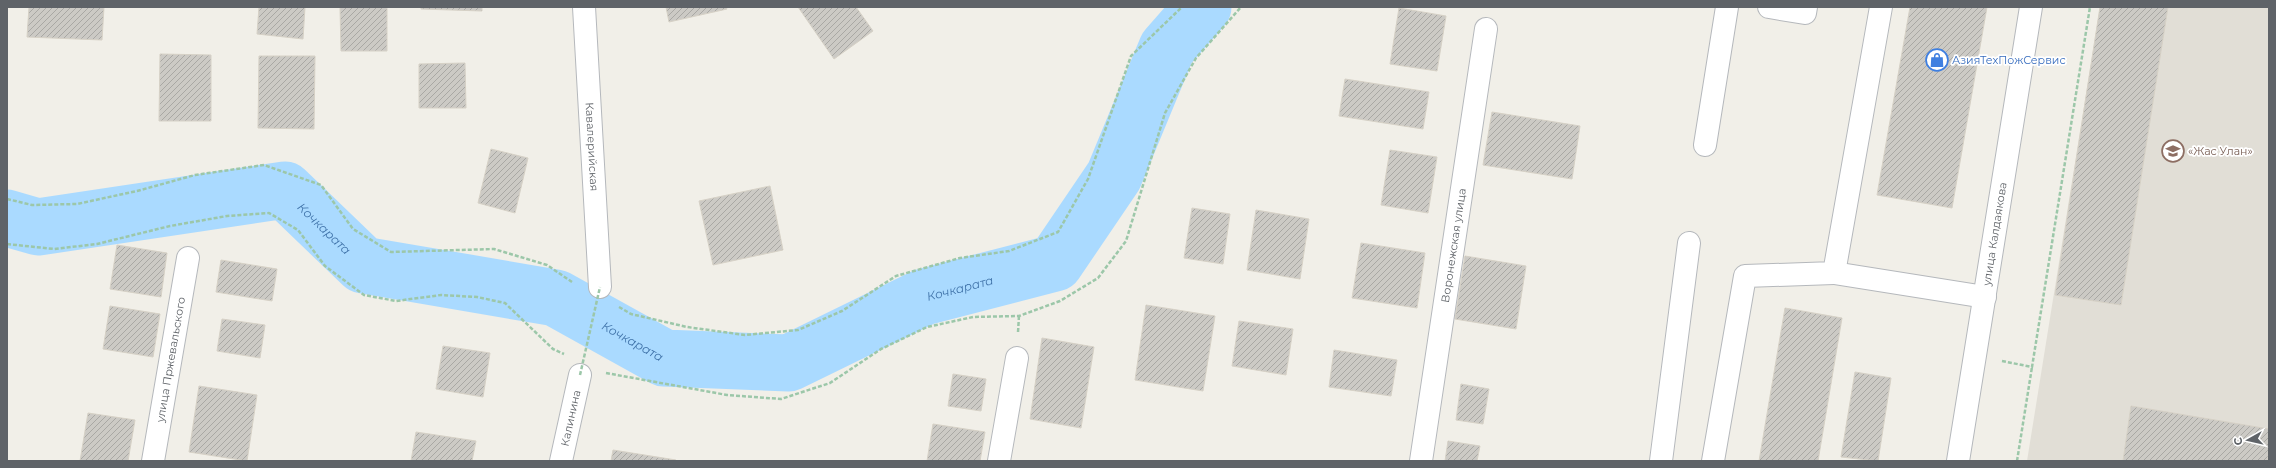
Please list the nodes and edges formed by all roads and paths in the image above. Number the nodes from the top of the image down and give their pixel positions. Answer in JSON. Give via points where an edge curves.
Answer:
{"nodes":[{"id":1,"x":584,"y":7,"type":"edge"},
{"id":2,"x":1182,"y":7,"type":"edge"},
{"id":3,"x":1241,"y":7,"type":"edge"},
{"id":4,"x":1727,"y":7,"type":"edge"},
{"id":5,"x":1769,"y":7,"type":"edge"},
{"id":6,"x":1806,"y":7,"type":"edge"},
{"id":7,"x":1881,"y":7,"type":"edge"},
{"id":8,"x":2031,"y":7,"type":"edge"},
{"id":9,"x":2090,"y":7,"type":"edge"},
{"id":10,"x":1486,"y":29,"type":"dead end"},
{"id":11,"x":1705,"y":145,"type":"dead end"},
{"id":12,"x":7,"y":199,"type":"edge"},
{"id":13,"x":1689,"y":243,"type":"dead end"},
{"id":14,"x":7,"y":244,"type":"edge"},
{"id":15,"x":188,"y":258,"type":"dead end"},
{"id":16,"x":1834,"y":273,"type":"junction"},
{"id":17,"x":574,"y":283,"type":"dead end"},
{"id":18,"x":601,"y":295,"type":"junction"},
{"id":19,"x":1985,"y":298,"type":"junction"},
{"id":20,"x":568,"y":356,"type":"dead end"},
{"id":21,"x":1977,"y":356,"type":"junction"},
{"id":22,"x":1017,"y":358,"type":"dead end"},
{"id":23,"x":2032,"y":367,"type":"junction"},
{"id":24,"x":584,"y":368,"type":"joint"},
{"id":25,"x":604,"y":372,"type":"dead end"},
{"id":26,"x":153,"y":461,"type":"edge"},
{"id":27,"x":561,"y":461,"type":"edge"},
{"id":28,"x":999,"y":461,"type":"edge"},
{"id":29,"x":1421,"y":461,"type":"edge"},
{"id":30,"x":1661,"y":461,"type":"edge"},
{"id":31,"x":1713,"y":461,"type":"edge"},
{"id":32,"x":1958,"y":461,"type":"edge"},
{"id":33,"x":2017,"y":461,"type":"edge"}],
"edges":[{"from":1,"to":18,"type":"street","name":"Кавалерийская"},
{"from":2,"to":18,"type":"path","via":[[1131,56],[1088,179],[1058,232],[1009,252],[960,258],[896,276],[842,311],[798,330],[738,334],[687,327],[631,314]]},
{"from":3,"to":25,"type":"path","via":[[1196,58],[1165,113],[1126,241],[1098,278],[1060,301],[1019,316],[973,317],[927,327],[881,349],[830,383],[781,399],[727,395]]},
{"from":4,"to":11,"type":"street"},
{"from":5,"to":6,"type":"street","via":[[1805,13]]},
{"from":7,"to":16,"type":"street"},
{"from":8,"to":19,"type":"street","name":"улица Калдаякова"},
{"from":9,"to":23,"type":"path"},
{"from":10,"to":29,"type":"street","name":"Воронежская улица"},
{"from":12,"to":17,"type":"path","via":[[32,205],[77,204],[195,175],[264,165],[321,185],[353,229],[391,252],[494,249],[547,265]]},
{"from":13,"to":30,"type":"street"},
{"from":14,"to":20,"type":"path","via":[[54,249],[97,244],[170,226],[227,216],[269,213],[298,230],[324,266],[364,295],[396,300],[441,295],[477,297],[505,303],[553,349]]},
{"from":15,"to":26,"type":"street","name":"улица Пржевальского"},
{"from":16,"to":19,"type":"street"},
{"from":16,"to":31,"type":"street","via":[[1745,276]]},
{"from":18,"to":24,"type":"path","bridge":true},
{"from":19,"to":21,"type":"street","name":"улица Калдаякова"},
{"from":21,"to":23,"type":"path"},
{"from":21,"to":32,"type":"street","name":"улица Калдаякова"},
{"from":22,"to":28,"type":"street"},
{"from":23,"to":33,"type":"path"},
{"from":24,"to":27,"type":"street","name":"Калинина"}]}
